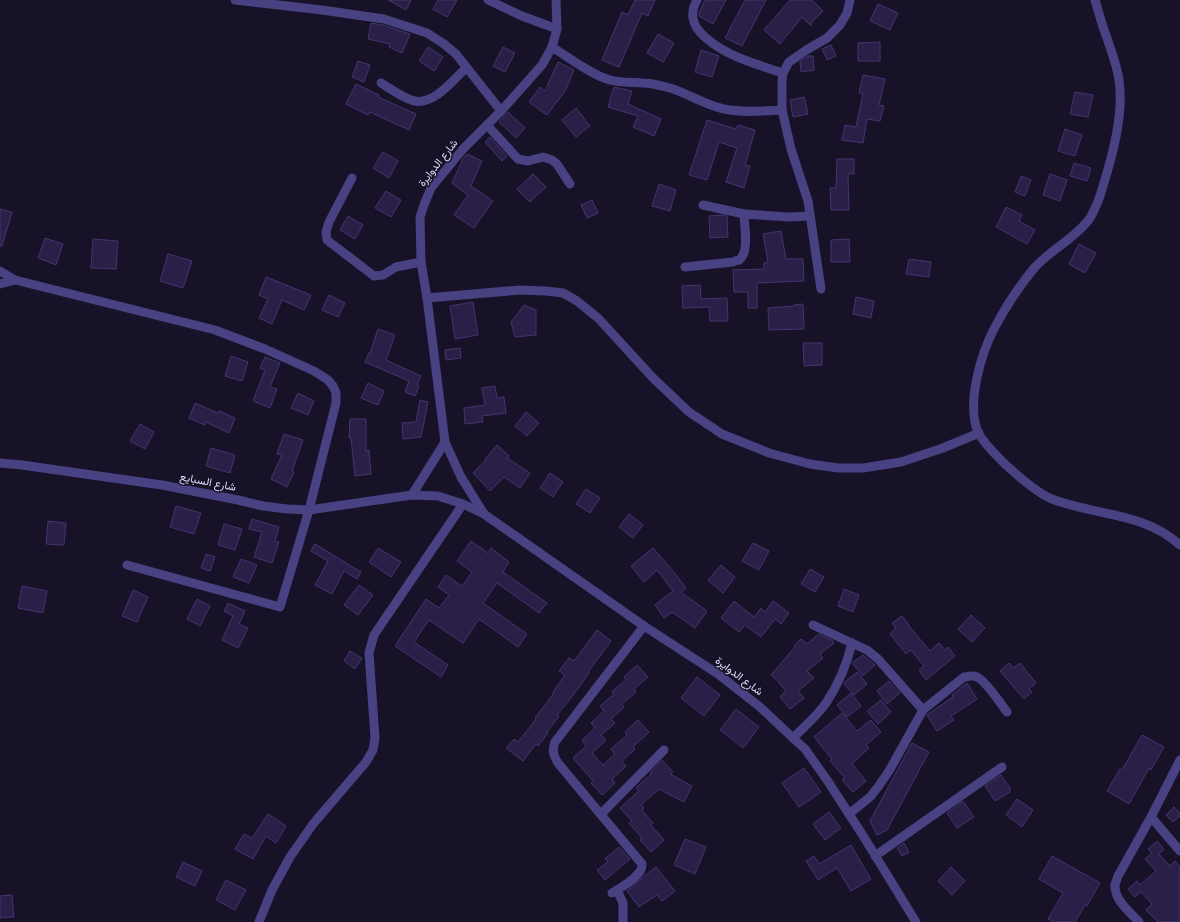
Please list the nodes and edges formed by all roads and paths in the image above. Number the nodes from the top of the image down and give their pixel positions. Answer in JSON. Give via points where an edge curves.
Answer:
{"nodes":[{"id":1,"x":235,"y":0,"type":"edge"},
{"id":2,"x":488,"y":0,"type":"edge"},
{"id":3,"x":556,"y":0,"type":"edge"},
{"id":4,"x":697,"y":0,"type":"edge"},
{"id":5,"x":850,"y":0,"type":"edge"},
{"id":6,"x":1095,"y":0,"type":"edge"},
{"id":7,"x":304,"y":4,"type":"edge"},
{"id":8,"x":557,"y":29,"type":"junction"},
{"id":9,"x":552,"y":47,"type":"junction"},
{"id":10,"x":466,"y":68,"type":"junction"},
{"id":11,"x":783,"y":72,"type":"junction"},
{"id":12,"x":381,"y":83,"type":"dead end"},
{"id":13,"x":782,"y":110,"type":"junction"},
{"id":14,"x":501,"y":111,"type":"junction"},
{"id":15,"x":487,"y":125,"type":"junction"},
{"id":16,"x":352,"y":178,"type":"dead end"},
{"id":17,"x":570,"y":184,"type":"dead end"},
{"id":18,"x":703,"y":205,"type":"dead end"},
{"id":19,"x":744,"y":214,"type":"junction"},
{"id":20,"x":810,"y":216,"type":"junction"},
{"id":21,"x":421,"y":262,"type":"junction"},
{"id":22,"x":685,"y":267,"type":"dead end"},
{"id":23,"x":0,"y":271,"type":"edge"},
{"id":24,"x":15,"y":280,"type":"junction"},
{"id":25,"x":0,"y":284,"type":"edge"},
{"id":26,"x":821,"y":289,"type":"dead end"},
{"id":27,"x":427,"y":298,"type":"junction"},
{"id":28,"x":979,"y":432,"type":"junction"},
{"id":29,"x":445,"y":442,"type":"junction"},
{"id":30,"x":0,"y":463,"type":"edge"},
{"id":31,"x":412,"y":495,"type":"junction"},
{"id":32,"x":463,"y":504,"type":"junction"},
{"id":33,"x":310,"y":510,"type":"junction"},
{"id":34,"x":484,"y":514,"type":"junction"},
{"id":35,"x":1180,"y":545,"type":"edge"},
{"id":36,"x":127,"y":565,"type":"dead end"},
{"id":37,"x":813,"y":625,"type":"dead end"},
{"id":38,"x":644,"y":626,"type":"junction"},
{"id":39,"x":852,"y":643,"type":"junction"},
{"id":40,"x":923,"y":710,"type":"junction"},
{"id":41,"x":1007,"y":712,"type":"dead end"},
{"id":42,"x":793,"y":738,"type":"junction"},
{"id":43,"x":664,"y":750,"type":"dead end"},
{"id":44,"x":1180,"y":760,"type":"edge"},
{"id":45,"x":1002,"y":767,"type":"dead end"},
{"id":46,"x":601,"y":814,"type":"junction"},
{"id":47,"x":849,"y":814,"type":"junction"},
{"id":48,"x":1151,"y":818,"type":"junction"},
{"id":49,"x":1180,"y":851,"type":"edge"},
{"id":50,"x":875,"y":856,"type":"junction"},
{"id":51,"x":259,"y":922,"type":"edge"},
{"id":52,"x":623,"y":922,"type":"edge"},
{"id":53,"x":916,"y":922,"type":"edge"},
{"id":54,"x":1139,"y":922,"type":"edge"}],
"edges":[{"from":1,"to":7,"type":"street"},
{"from":2,"to":8,"type":"street"},
{"from":3,"to":8,"type":"street","name":"شارع الدوايرة"},
{"from":4,"to":11,"type":"street","via":[[692,16],[694,24],[709,40],[743,60]]},
{"from":5,"to":11,"type":"street","via":[[847,13],[837,29],[789,62]]},
{"from":6,"to":28,"type":"street","via":[[1119,79],[1120,100],[1116,138],[1108,171],[1097,205],[1088,221],[1036,267],[1014,294],[995,327],[984,352],[974,394],[974,418]]},
{"from":7,"to":10,"type":"street","via":[[384,19],[427,33],[456,54]]},
{"from":8,"to":9,"type":"street","name":"شارع الدوايرة"},
{"from":9,"to":13,"type":"street","via":[[608,80],[659,85],[725,109]]},
{"from":9,"to":14,"type":"street","name":"شارع الدوايرة","via":[[542,65]]},
{"from":10,"to":12,"type":"street","via":[[435,97],[425,101],[411,101]]},
{"from":10,"to":14,"type":"street"},
{"from":11,"to":13,"type":"street"},
{"from":13,"to":20,"type":"street"},
{"from":14,"to":15,"type":"street","name":"شارع الدوايرة"},
{"from":15,"to":17,"type":"street","via":[[518,159],[528,161],[543,157],[552,160]]},
{"from":15,"to":21,"type":"street","name":"شارع الدوايرة","via":[[431,188],[420,217]]},
{"from":16,"to":21,"type":"street","via":[[329,222],[327,240],[374,276],[383,275],[396,267]]},
{"from":18,"to":19,"type":"street"},
{"from":19,"to":20,"type":"street"},
{"from":19,"to":22,"type":"street","via":[[746,247],[745,254],[739,260]]},
{"from":20,"to":26,"type":"street"},
{"from":21,"to":27,"type":"street","name":"شارع الدوايرة"},
{"from":23,"to":24,"type":"street"},
{"from":24,"to":25,"type":"street"},
{"from":24,"to":33,"type":"street","via":[[215,330],[266,349],[328,380],[336,393],[336,403]]},
{"from":27,"to":28,"type":"street","via":[[520,290],[563,293],[577,300],[598,318],[689,412],[722,434],[769,453],[810,464],[863,468],[901,462],[943,448]]},
{"from":27,"to":29,"type":"street","name":"شارع الدوايرة"},
{"from":28,"to":35,"type":"street","via":[[1007,466],[1050,498],[1132,518],[1152,526]]},
{"from":29,"to":31,"type":"street"},
{"from":29,"to":34,"type":"street","name":"شارع الدوايرة"},
{"from":30,"to":33,"type":"street","name":"شارع السبايع","via":[[162,485],[263,506]]},
{"from":31,"to":32,"type":"street","name":"شارع السبايع","via":[[438,496]]},
{"from":31,"to":33,"type":"street","name":"شارع السبايع"},
{"from":32,"to":34,"type":"street","name":"شارع السبايع"},
{"from":32,"to":51,"type":"street","via":[[374,635],[368,653],[375,738],[373,750],[297,846],[280,874]]},
{"from":33,"to":36,"type":"street","via":[[280,607]]},
{"from":34,"to":38,"type":"street","name":"شارع الدوايرة"},
{"from":37,"to":39,"type":"street"},
{"from":38,"to":42,"type":"street","name":"شارع الدوايرة","via":[[718,674],[760,707]]},
{"from":38,"to":46,"type":"street","via":[[555,742],[553,749],[558,763]]},
{"from":39,"to":40,"type":"street","via":[[878,659]]},
{"from":39,"to":42,"type":"street","via":[[849,658],[833,692],[817,714]]},
{"from":40,"to":41,"type":"street","via":[[964,677],[970,676],[978,677],[984,682]]},
{"from":40,"to":47,"type":"street","via":[[890,771],[870,797]]},
{"from":42,"to":47,"type":"street","name":"شارع الدوايرة","via":[[805,749]]},
{"from":43,"to":46,"type":"street"},
{"from":44,"to":48,"type":"street"},
{"from":45,"to":50,"type":"street"},
{"from":46,"to":52,"type":"street","via":[[642,864],[638,875],[614,891],[620,896],[623,904]]},
{"from":47,"to":50,"type":"street","name":"شارع الدوايرة"},
{"from":48,"to":49,"type":"street"},
{"from":48,"to":54,"type":"street","via":[[1115,884],[1118,898]]},
{"from":50,"to":53,"type":"street","name":"شارع الدوايرة"}]}
